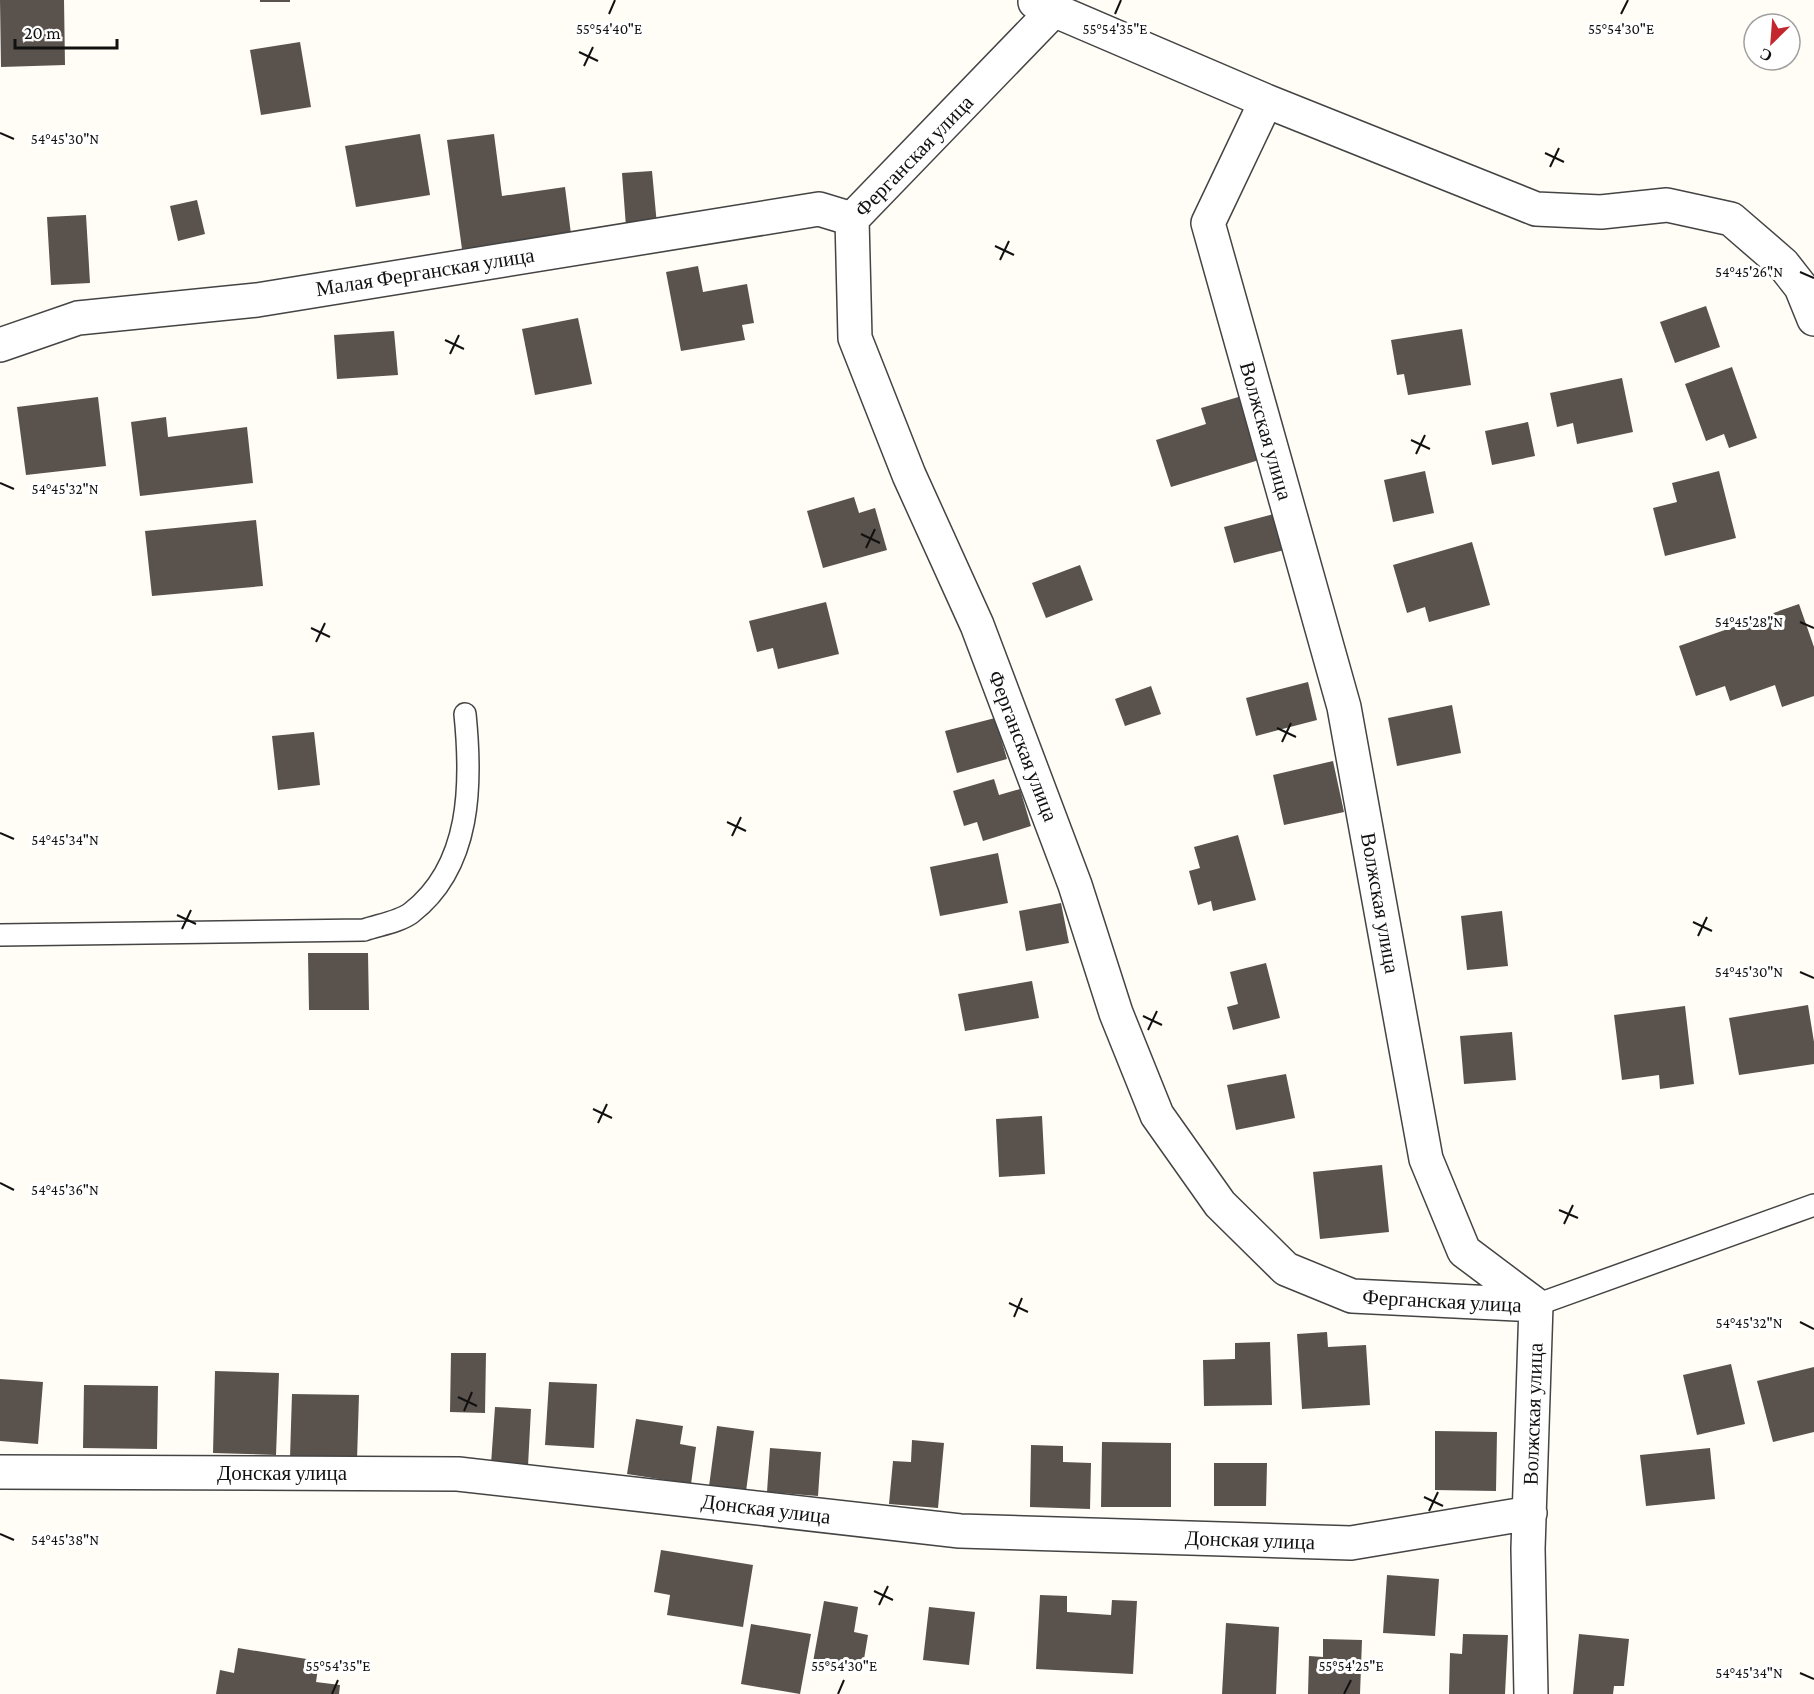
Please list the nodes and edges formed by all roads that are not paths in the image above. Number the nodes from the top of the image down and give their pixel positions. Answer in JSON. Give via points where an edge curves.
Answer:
{"nodes":[{"id":1,"x":1042,"y":5,"type":"edge"},
{"id":2,"x":1266,"y":100,"type":"junction"},
{"id":3,"x":852,"y":219,"type":"junction"},
{"id":4,"x":1814,"y":319,"type":"edge"},
{"id":5,"x":0,"y":345,"type":"edge"},
{"id":6,"x":465,"y":714,"type":"dead end"},
{"id":7,"x":0,"y":935,"type":"edge"},
{"id":8,"x":1814,"y":1205,"type":"edge"},
{"id":9,"x":1536,"y":1305,"type":"junction"},
{"id":10,"x":0,"y":1472,"type":"edge"},
{"id":11,"x":1530,"y":1513,"type":"junction"},
{"id":12,"x":1531,"y":1694,"type":"edge"}],
"edges":[{"from":1,"to":2,"type":"street"},
{"from":1,"to":3,"type":"street","name":"Ферганская улица"},
{"from":2,"to":4,"type":"street","via":[[1536,209],[1601,212],[1667,205],[1731,219],[1783,264],[1801,287]]},
{"from":2,"to":9,"type":"street","name":"Волжская улица","via":[[1208,223],[1344,707],[1426,1159],[1464,1251]]},
{"from":3,"to":5,"type":"street","name":"Малая Ферганская улица","via":[[819,209],[256,300],[78,318]]},
{"from":3,"to":9,"type":"street","name":"Ферганская улица","via":[[855,338],[909,475],[977,625],[1075,885],[1116,1013],[1157,1115],[1220,1204],[1286,1269],[1352,1296]]},
{"from":6,"to":7,"type":"lane","via":[[471,765],[465,822],[446,875],[410,914],[364,930]]},
{"from":8,"to":9,"type":"lane"},
{"from":9,"to":11,"type":"street","name":"Волжская улица"},
{"from":10,"to":11,"type":"street","name":"Донская улица","via":[[458,1474],[960,1531],[1351,1543]]},
{"from":11,"to":12,"type":"street","name":"Волжская улица"}]}
